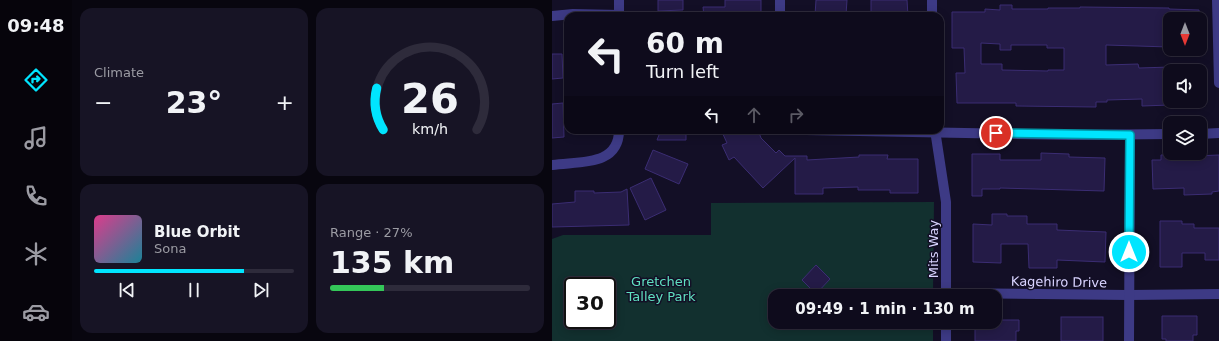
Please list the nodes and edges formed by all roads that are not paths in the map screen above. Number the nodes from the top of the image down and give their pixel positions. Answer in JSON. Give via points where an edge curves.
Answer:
{"nodes":[{"id":1,"x":619,"y":0,"type":"edge"},
{"id":2,"x":780,"y":0,"type":"edge"},
{"id":3,"x":932,"y":0,"type":"edge"},
{"id":4,"x":1217,"y":0,"type":"edge"},
{"id":5,"x":619,"y":12,"type":"edge"},
{"id":6,"x":780,"y":12,"type":"edge"},
{"id":7,"x":932,"y":12,"type":"edge"},
{"id":8,"x":564,"y":15,"type":"edge"},
{"id":9,"x":552,"y":16,"type":"edge"},
{"id":10,"x":1219,"y":83,"type":"edge"},
{"id":11,"x":944,"y":131,"type":"edge"},
{"id":12,"x":619,"y":134,"type":"edge"},
{"id":13,"x":935,"y":134,"type":"edge"},
{"id":14,"x":1163,"y":134,"type":"edge"},
{"id":15,"x":1207,"y":134,"type":"edge"},
{"id":16,"x":1219,"y":134,"type":"edge"},
{"id":17,"x":1130,"y":135,"type":"junction"},
{"id":18,"x":552,"y":165,"type":"edge"},
{"id":19,"x":946,"y":289,"type":"edge"},
{"id":20,"x":1219,"y":294,"type":"edge"},
{"id":21,"x":1002,"y":295,"type":"edge"},
{"id":22,"x":1129,"y":295,"type":"junction"},
{"id":23,"x":946,"y":329,"type":"edge"},
{"id":24,"x":946,"y":341,"type":"edge"},
{"id":25,"x":1129,"y":341,"type":"edge"}],
"edges":[{"from":1,"to":5,"type":"street"},
{"from":2,"to":6,"type":"street"},
{"from":3,"to":7,"type":"street"},
{"from":4,"to":10,"type":"street"},
{"from":8,"to":9,"type":"street"},
{"from":11,"to":17,"type":"street"},
{"from":12,"to":18,"type":"street","via":[[612,152],[602,158]]},
{"from":13,"to":19,"type":"street","name":"Mits Way","via":[[946,202]]},
{"from":14,"to":17,"type":"street"},
{"from":15,"to":16,"type":"street"},
{"from":17,"to":22,"type":"street"},
{"from":20,"to":22,"type":"street","name":"Kagehiro Drive"},
{"from":21,"to":22,"type":"street","name":"Kagehiro Drive"},
{"from":22,"to":25,"type":"street"},
{"from":23,"to":24,"type":"street"}]}
